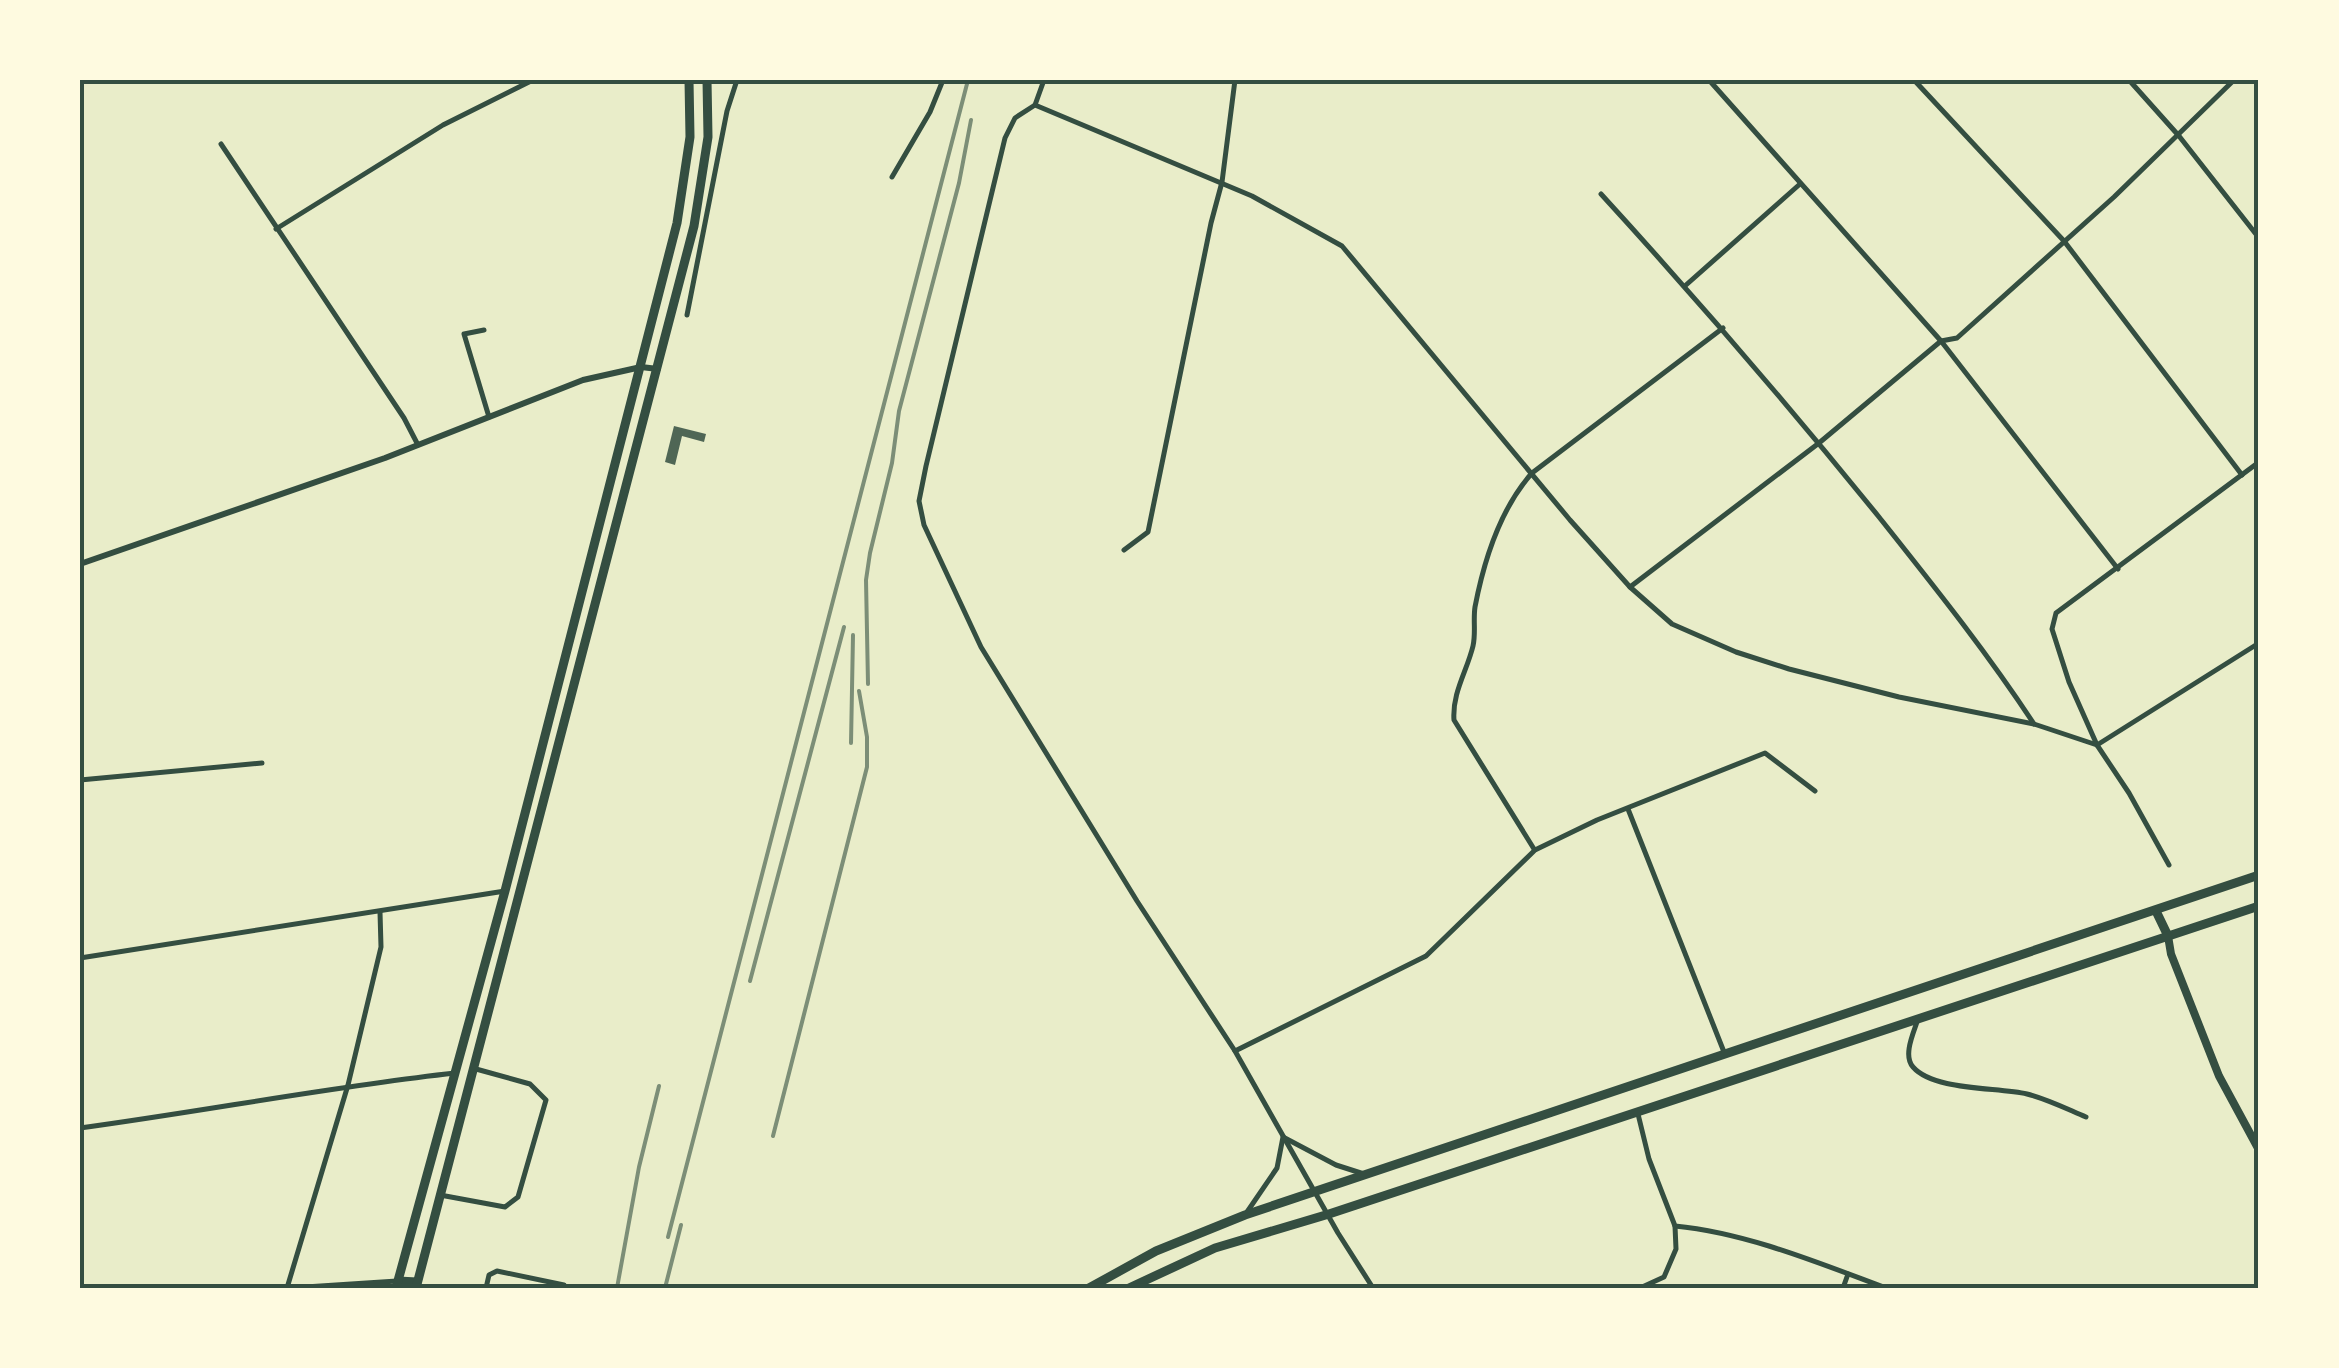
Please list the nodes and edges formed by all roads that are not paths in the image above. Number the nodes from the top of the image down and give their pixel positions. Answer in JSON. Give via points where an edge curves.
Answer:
{"nodes":[{"id":1,"x":533,"y":80,"type":"edge"},
{"id":2,"x":689,"y":80,"type":"edge"},
{"id":3,"x":706,"y":80,"type":"edge"},
{"id":4,"x":737,"y":80,"type":"edge"},
{"id":5,"x":943,"y":80,"type":"edge"},
{"id":6,"x":1044,"y":80,"type":"edge"},
{"id":7,"x":1235,"y":80,"type":"edge"},
{"id":8,"x":1709,"y":80,"type":"edge"},
{"id":9,"x":1914,"y":80,"type":"edge"},
{"id":10,"x":2130,"y":80,"type":"edge"},
{"id":11,"x":2234,"y":80,"type":"edge"},
{"id":12,"x":1034,"y":105,"type":"junction"},
{"id":13,"x":2179,"y":136,"type":"junction"},
{"id":14,"x":221,"y":144,"type":"dead end"},
{"id":15,"x":892,"y":177,"type":"dead end"},
{"id":16,"x":1222,"y":182,"type":"junction"},
{"id":17,"x":1800,"y":184,"type":"junction"},
{"id":18,"x":1601,"y":194,"type":"dead end"},
{"id":19,"x":276,"y":229,"type":"junction"},
{"id":20,"x":2259,"y":238,"type":"edge"},
{"id":21,"x":2064,"y":241,"type":"junction"},
{"id":22,"x":1686,"y":286,"type":"junction"},
{"id":23,"x":688,"y":315,"type":"dead end"},
{"id":24,"x":1723,"y":328,"type":"junction"},
{"id":25,"x":484,"y":330,"type":"dead end"},
{"id":26,"x":1941,"y":342,"type":"junction"},
{"id":27,"x":641,"y":367,"type":"junction"},
{"id":28,"x":658,"y":368,"type":"junction"},
{"id":29,"x":489,"y":418,"type":"junction"},
{"id":30,"x":1819,"y":442,"type":"junction"},
{"id":31,"x":418,"y":446,"type":"junction"},
{"id":32,"x":2259,"y":462,"type":"edge"},
{"id":33,"x":1532,"y":473,"type":"junction"},
{"id":34,"x":2242,"y":475,"type":"junction"},
{"id":35,"x":1124,"y":550,"type":"dead end"},
{"id":36,"x":80,"y":564,"type":"edge"},
{"id":37,"x":2118,"y":568,"type":"junction"},
{"id":38,"x":1630,"y":587,"type":"junction"},
{"id":39,"x":2259,"y":643,"type":"edge"},
{"id":40,"x":2034,"y":724,"type":"junction"},
{"id":41,"x":2096,"y":744,"type":"junction"},
{"id":42,"x":262,"y":764,"type":"dead end"},
{"id":43,"x":80,"y":780,"type":"edge"},
{"id":44,"x":1815,"y":790,"type":"dead end"},
{"id":45,"x":1628,"y":809,"type":"junction"},
{"id":46,"x":1535,"y":850,"type":"junction"},
{"id":47,"x":2168,"y":865,"type":"dead end"},
{"id":48,"x":2259,"y":876,"type":"edge"},
{"id":49,"x":505,"y":891,"type":"junction"},
{"id":50,"x":2259,"y":906,"type":"edge"},
{"id":51,"x":380,"y":912,"type":"junction"},
{"id":52,"x":2156,"y":912,"type":"junction"},
{"id":53,"x":2168,"y":936,"type":"junction"},
{"id":54,"x":80,"y":958,"type":"edge"},
{"id":55,"x":1918,"y":1019,"type":"junction"},
{"id":56,"x":1235,"y":1051,"type":"junction"},
{"id":57,"x":1724,"y":1054,"type":"junction"},
{"id":58,"x":474,"y":1068,"type":"junction"},
{"id":59,"x":455,"y":1073,"type":"junction"},
{"id":60,"x":348,"y":1085,"type":"junction"},
{"id":61,"x":1637,"y":1111,"type":"junction"},
{"id":62,"x":2086,"y":1117,"type":"dead end"},
{"id":63,"x":80,"y":1128,"type":"edge"},
{"id":64,"x":1283,"y":1138,"type":"junction"},
{"id":65,"x":2259,"y":1150,"type":"edge"},
{"id":66,"x":1365,"y":1174,"type":"junction"},
{"id":67,"x":1315,"y":1191,"type":"junction"},
{"id":68,"x":440,"y":1194,"type":"junction"},
{"id":69,"x":1330,"y":1214,"type":"junction"},
{"id":70,"x":1245,"y":1215,"type":"junction"},
{"id":71,"x":1675,"y":1226,"type":"junction"},
{"id":72,"x":1848,"y":1274,"type":"junction"},
{"id":73,"x":397,"y":1285,"type":"edge"},
{"id":74,"x":417,"y":1285,"type":"edge"},
{"id":75,"x":564,"y":1285,"type":"dead end"},
{"id":76,"x":289,"y":1288,"type":"edge"},
{"id":77,"x":486,"y":1288,"type":"edge"},
{"id":78,"x":1089,"y":1288,"type":"edge"},
{"id":79,"x":1129,"y":1288,"type":"edge"},
{"id":80,"x":1373,"y":1288,"type":"edge"},
{"id":81,"x":1640,"y":1288,"type":"edge"},
{"id":82,"x":1843,"y":1288,"type":"edge"},
{"id":83,"x":1886,"y":1288,"type":"edge"}],
"edges":[{"from":1,"to":19,"type":"street","via":[[443,125]]},
{"from":2,"to":27,"type":"main road","via":[[686,174]]},
{"from":3,"to":28,"type":"main road","via":[[704,174]]},
{"from":4,"to":23,"type":"street"},
{"from":5,"to":15,"type":"street"},
{"from":6,"to":12,"type":"street"},
{"from":7,"to":16,"type":"street"},
{"from":8,"to":17,"type":"street"},
{"from":9,"to":21,"type":"street"},
{"from":10,"to":13,"type":"street"},
{"from":11,"to":13,"type":"street"},
{"from":12,"to":16,"type":"street"},
{"from":12,"to":56,"type":"street","via":[[1015,118],[1005,138],[919,502],[981,647]]},
{"from":13,"to":20,"type":"street"},
{"from":13,"to":21,"type":"street"},
{"from":14,"to":19,"type":"street"},
{"from":16,"to":33,"type":"street","via":[[1342,246]]},
{"from":16,"to":35,"type":"street","via":[[1148,532]]},
{"from":17,"to":22,"type":"street"},
{"from":17,"to":26,"type":"street"},
{"from":18,"to":22,"type":"street"},
{"from":19,"to":31,"type":"street"},
{"from":21,"to":26,"type":"street","via":[[1958,338]]},
{"from":21,"to":34,"type":"street"},
{"from":22,"to":24,"type":"street"},
{"from":24,"to":30,"type":"street"},
{"from":24,"to":33,"type":"street"},
{"from":25,"to":29,"type":"street","via":[[464,334]]},
{"from":26,"to":30,"type":"street"},
{"from":26,"to":37,"type":"street"},
{"from":27,"to":28,"type":"street"},
{"from":27,"to":29,"type":"street","via":[[583,380]]},
{"from":27,"to":49,"type":"main road"},
{"from":28,"to":58,"type":"main road"},
{"from":29,"to":31,"type":"street"},
{"from":30,"to":38,"type":"street"},
{"from":30,"to":40,"type":"street","via":[[1987,652]]},
{"from":31,"to":36,"type":"street"},
{"from":32,"to":34,"type":"street"},
{"from":33,"to":38,"type":"street"},
{"from":33,"to":46,"type":"street","via":[[1497,528],[1475,609],[1474,643],[1452,704],[1454,720]]},
{"from":34,"to":37,"type":"street"},
{"from":37,"to":41,"type":"street","via":[[2056,613],[2052,629]]},
{"from":38,"to":40,"type":"street","via":[[1672,624],[1736,652],[1899,697]]},
{"from":39,"to":41,"type":"street"},
{"from":40,"to":41,"type":"street"},
{"from":41,"to":47,"type":"street"},
{"from":42,"to":43,"type":"street"},
{"from":44,"to":45,"type":"street","via":[[1766,753]]},
{"from":45,"to":46,"type":"street"},
{"from":45,"to":57,"type":"street"},
{"from":46,"to":56,"type":"street","via":[[1426,956]]},
{"from":48,"to":52,"type":"main road"},
{"from":49,"to":51,"type":"street"},
{"from":49,"to":59,"type":"main road"},
{"from":50,"to":53,"type":"main road"},
{"from":51,"to":54,"type":"street"},
{"from":51,"to":60,"type":"street","via":[[381,947]]},
{"from":52,"to":53,"type":"main road"},
{"from":52,"to":57,"type":"main road"},
{"from":53,"to":55,"type":"main road"},
{"from":53,"to":65,"type":"main road","via":[[2219,1076]]},
{"from":55,"to":61,"type":"main road"},
{"from":55,"to":62,"type":"street","via":[[1909,1052],[1914,1069],[1937,1081],[2028,1094]]},
{"from":56,"to":64,"type":"street"},
{"from":57,"to":66,"type":"main road"},
{"from":58,"to":68,"type":"main road"},
{"from":58,"to":68,"type":"street","via":[[530,1084],[546,1100],[518,1196],[505,1206]]},
{"from":59,"to":60,"type":"street"},
{"from":59,"to":73,"type":"main road"},
{"from":60,"to":63,"type":"street"},
{"from":60,"to":76,"type":"street"},
{"from":61,"to":69,"type":"main road"},
{"from":61,"to":71,"type":"street"},
{"from":64,"to":66,"type":"street"},
{"from":64,"to":67,"type":"street"},
{"from":64,"to":70,"type":"street","via":[[1277,1168]]},
{"from":66,"to":67,"type":"main road"},
{"from":67,"to":69,"type":"street"},
{"from":67,"to":70,"type":"main road"},
{"from":68,"to":74,"type":"main road"},
{"from":69,"to":79,"type":"main road","via":[[1215,1248]]},
{"from":69,"to":80,"type":"street"},
{"from":70,"to":78,"type":"main road","via":[[1156,1251]]},
{"from":71,"to":72,"type":"street","via":[[1757,1243]]},
{"from":71,"to":81,"type":"street","via":[[1676,1249],[1664,1277]]},
{"from":72,"to":82,"type":"street"},
{"from":72,"to":83,"type":"street"},
{"from":73,"to":74,"type":"main road"},
{"from":73,"to":76,"type":"street"},
{"from":75,"to":77,"type":"street","via":[[497,1270]]}]}
